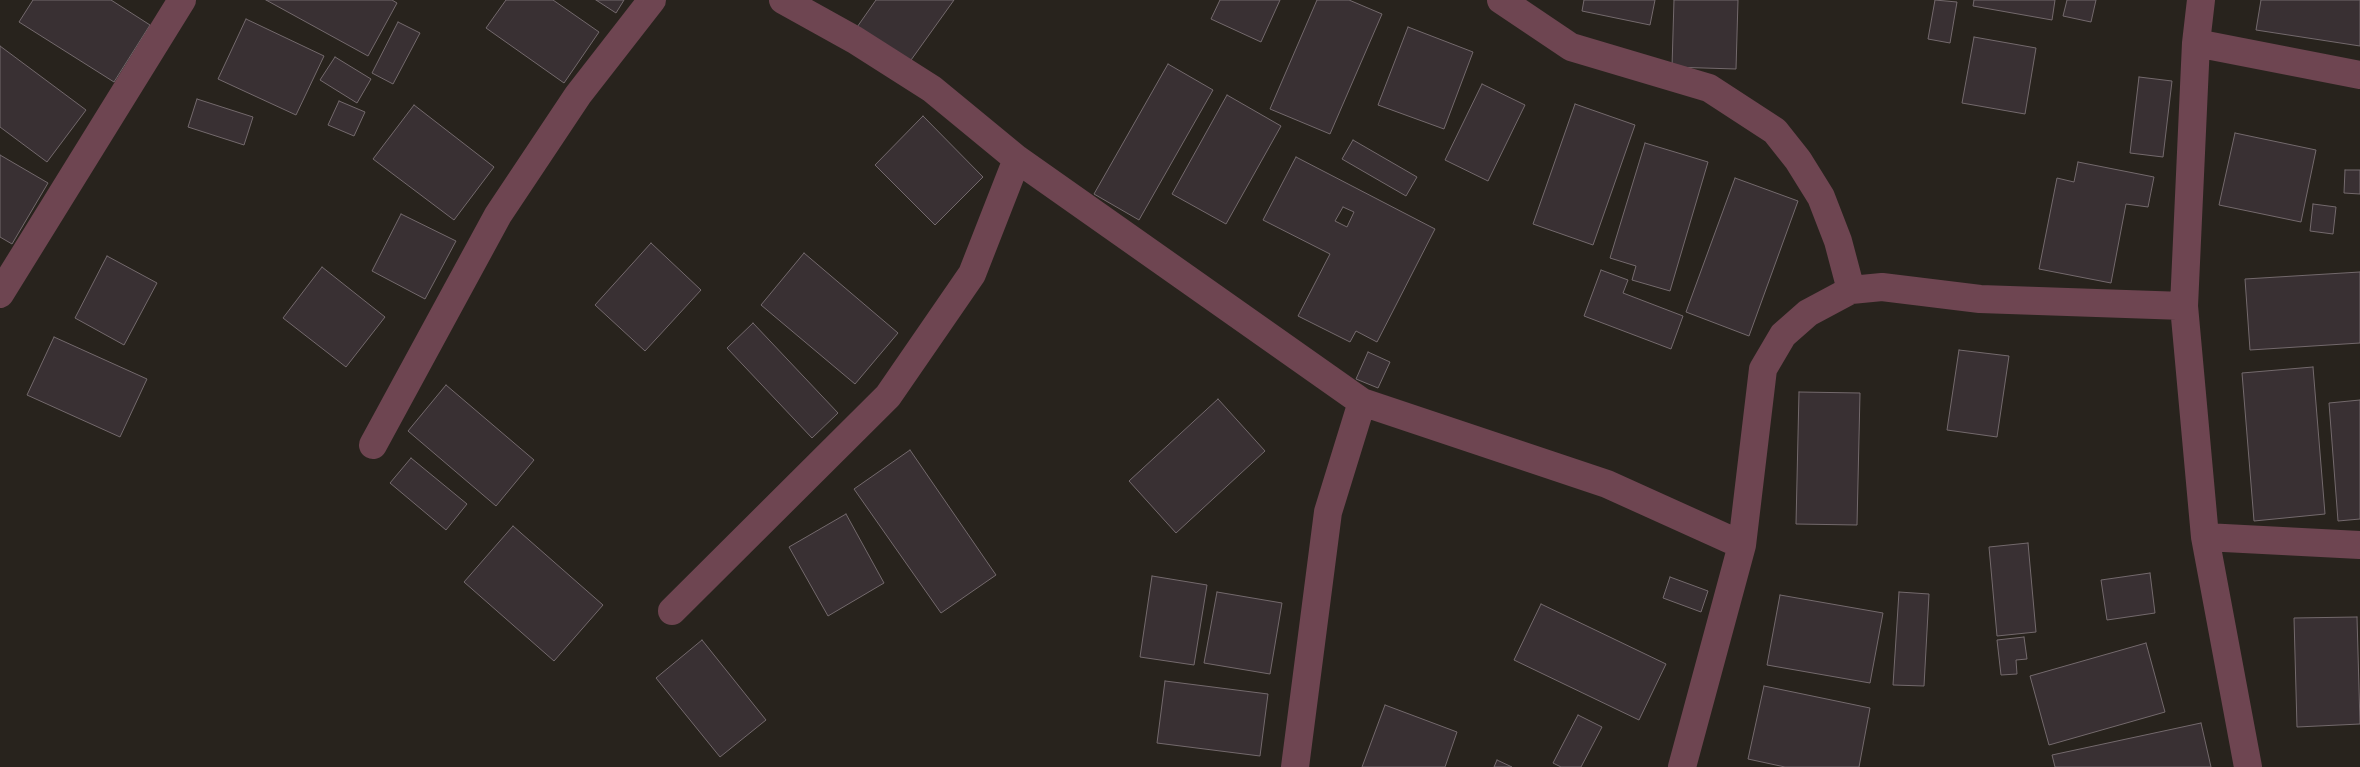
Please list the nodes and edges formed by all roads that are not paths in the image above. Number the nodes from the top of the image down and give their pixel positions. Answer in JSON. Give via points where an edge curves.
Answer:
{"nodes":[{"id":1,"x":182,"y":0,"type":"edge"},
{"id":2,"x":652,"y":0,"type":"edge"},
{"id":3,"x":782,"y":0,"type":"edge"},
{"id":4,"x":1501,"y":0,"type":"edge"},
{"id":5,"x":2201,"y":0,"type":"edge"},
{"id":6,"x":2196,"y":43,"type":"junction"},
{"id":7,"x":2360,"y":75,"type":"edge"},
{"id":8,"x":1017,"y":158,"type":"junction"},
{"id":9,"x":1851,"y":290,"type":"junction"},
{"id":10,"x":0,"y":294,"type":"edge"},
{"id":11,"x":2184,"y":306,"type":"junction"},
{"id":12,"x":1362,"y":402,"type":"junction"},
{"id":13,"x":373,"y":445,"type":"dead end"},
{"id":14,"x":2205,"y":537,"type":"junction"},
{"id":15,"x":1742,"y":545,"type":"junction"},
{"id":16,"x":2360,"y":545,"type":"edge"},
{"id":17,"x":672,"y":611,"type":"dead end"},
{"id":18,"x":1295,"y":767,"type":"edge"},
{"id":19,"x":1682,"y":767,"type":"edge"},
{"id":20,"x":2248,"y":767,"type":"edge"}],
"edges":[{"from":1,"to":10,"type":"street"},
{"from":2,"to":13,"type":"street","via":[[578,95],[498,215]]},
{"from":3,"to":8,"type":"street","via":[[855,40],[932,89]]},
{"from":4,"to":9,"type":"street","via":[[1571,47],[1709,88],[1775,131],[1821,197],[1838,241]]},
{"from":5,"to":6,"type":"street"},
{"from":6,"to":7,"type":"street"},
{"from":6,"to":11,"type":"street"},
{"from":8,"to":12,"type":"street"},
{"from":8,"to":17,"type":"street","via":[[972,274],[888,396]]},
{"from":9,"to":11,"type":"street","via":[[1882,287],[1980,299]]},
{"from":9,"to":15,"type":"street","via":[[1808,314],[1783,335],[1764,369]]},
{"from":11,"to":14,"type":"street"},
{"from":12,"to":15,"type":"street","via":[[1607,484]]},
{"from":12,"to":18,"type":"street","via":[[1328,512]]},
{"from":14,"to":16,"type":"street"},
{"from":14,"to":20,"type":"street"},
{"from":15,"to":19,"type":"street"}]}
